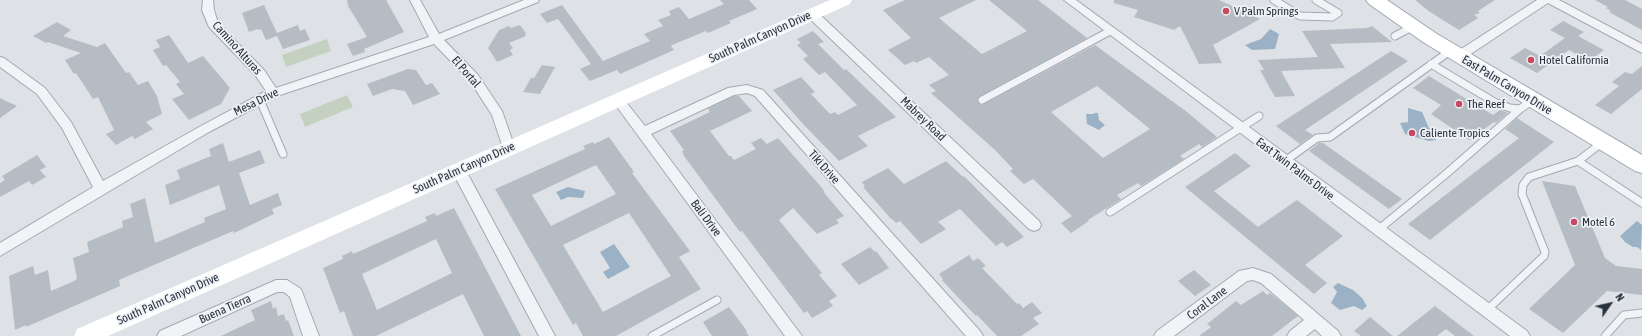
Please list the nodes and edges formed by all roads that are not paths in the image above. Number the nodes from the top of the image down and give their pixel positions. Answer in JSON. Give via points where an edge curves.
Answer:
{"nodes":[{"id":1,"x":208,"y":0,"type":"edge"},
{"id":2,"x":415,"y":0,"type":"edge"},
{"id":3,"x":534,"y":0,"type":"edge"},
{"id":4,"x":844,"y":0,"type":"edge"},
{"id":5,"x":1069,"y":0,"type":"edge"},
{"id":6,"x":1274,"y":0,"type":"edge"},
{"id":7,"x":1316,"y":0,"type":"edge"},
{"id":8,"x":1375,"y":0,"type":"edge"},
{"id":9,"x":1545,"y":0,"type":"edge"},
{"id":10,"x":1550,"y":0,"type":"edge"},
{"id":11,"x":812,"y":14,"type":"junction"},
{"id":12,"x":1412,"y":27,"type":"junction"},
{"id":13,"x":1110,"y":31,"type":"junction"},
{"id":14,"x":1395,"y":36,"type":"dead end"},
{"id":15,"x":436,"y":39,"type":"junction"},
{"id":16,"x":1642,"y":49,"type":"edge"},
{"id":17,"x":1455,"y":53,"type":"junction"},
{"id":18,"x":0,"y":61,"type":"edge"},
{"id":19,"x":1431,"y":64,"type":"junction"},
{"id":20,"x":273,"y":93,"type":"junction"},
{"id":21,"x":260,"y":100,"type":"junction"},
{"id":22,"x":618,"y":100,"type":"junction"},
{"id":23,"x":982,"y":100,"type":"dead end"},
{"id":24,"x":1526,"y":104,"type":"junction"},
{"id":25,"x":1259,"y":116,"type":"dead end"},
{"id":26,"x":1241,"y":129,"type":"junction"},
{"id":27,"x":642,"y":133,"type":"junction"},
{"id":28,"x":1604,"y":142,"type":"junction"},
{"id":29,"x":509,"y":148,"type":"junction"},
{"id":30,"x":283,"y":154,"type":"dead end"},
{"id":31,"x":1578,"y":161,"type":"junction"},
{"id":32,"x":1285,"y":162,"type":"junction"},
{"id":33,"x":1642,"y":165,"type":"edge"},
{"id":34,"x":459,"y":170,"type":"junction"},
{"id":35,"x":101,"y":189,"type":"junction"},
{"id":36,"x":1642,"y":203,"type":"edge"},
{"id":37,"x":1110,"y":212,"type":"dead end"},
{"id":38,"x":1034,"y":225,"type":"dead end"},
{"id":39,"x":1378,"y":230,"type":"junction"},
{"id":40,"x":0,"y":250,"type":"edge"},
{"id":41,"x":716,"y":300,"type":"dead end"},
{"id":42,"x":1487,"y":310,"type":"junction"},
{"id":43,"x":1642,"y":313,"type":"edge"},
{"id":44,"x":1315,"y":320,"type":"junction"},
{"id":45,"x":84,"y":336,"type":"edge"},
{"id":46,"x":165,"y":336,"type":"edge"},
{"id":47,"x":311,"y":336,"type":"edge"},
{"id":48,"x":547,"y":336,"type":"edge"},
{"id":49,"x":652,"y":336,"type":"edge"},
{"id":50,"x":794,"y":336,"type":"edge"},
{"id":51,"x":974,"y":336,"type":"edge"},
{"id":52,"x":1162,"y":336,"type":"edge"},
{"id":53,"x":1295,"y":336,"type":"edge"},
{"id":54,"x":1333,"y":336,"type":"edge"},
{"id":55,"x":1522,"y":336,"type":"edge"},
{"id":56,"x":1605,"y":336,"type":"edge"}],
"edges":[{"from":1,"to":20,"type":"street","name":"Camino Alturas","via":[[208,10],[213,24],[260,73]]},
{"from":2,"to":15,"type":"street","name":"El Portal"},
{"from":3,"to":15,"type":"street","name":"Mesa Drive"},
{"from":4,"to":11,"type":"street","name":"South Palm Canyon Drive"},
{"from":5,"to":13,"type":"street","name":"East Twin Palms Drive"},
{"from":6,"to":7,"type":"lane","via":[[1300,16],[1332,17],[1338,13]]},
{"from":8,"to":12,"type":"main road","name":"East Palm Canyon Drive"},
{"from":9,"to":17,"type":"street"},
{"from":10,"to":16,"type":"street"},
{"from":11,"to":22,"type":"street","name":"South Palm Canyon Drive"},
{"from":11,"to":38,"type":"street","name":"Mabrey Road"},
{"from":12,"to":14,"type":"lane"},
{"from":12,"to":17,"type":"main road","name":"East Palm Canyon Drive"},
{"from":13,"to":23,"type":"lane"},
{"from":13,"to":26,"type":"street","name":"East Twin Palms Drive"},
{"from":15,"to":20,"type":"street","name":"Mesa Drive"},
{"from":15,"to":29,"type":"street","name":"El Portal","via":[[474,78],[498,114]]},
{"from":17,"to":19,"type":"lane"},
{"from":17,"to":24,"type":"main road","name":"East Palm Canyon Drive"},
{"from":18,"to":35,"type":"street","via":[[41,91],[67,125]]},
{"from":19,"to":24,"type":"lane","via":[[1496,103],[1510,108]]},
{"from":19,"to":32,"type":"lane","via":[[1330,137],[1317,138]]},
{"from":20,"to":21,"type":"street","name":"Mesa Drive"},
{"from":21,"to":30,"type":"lane"},
{"from":21,"to":35,"type":"street","name":"Mesa Drive"},
{"from":22,"to":27,"type":"street","name":"Bali Drive"},
{"from":22,"to":29,"type":"street","name":"South Palm Canyon Drive"},
{"from":24,"to":28,"type":"main road","name":"East Palm Canyon Drive"},
{"from":24,"to":39,"type":"lane"},
{"from":25,"to":26,"type":"lane"},
{"from":26,"to":32,"type":"street","name":"East Twin Palms Drive"},
{"from":26,"to":37,"type":"lane"},
{"from":27,"to":50,"type":"street","name":"Bali Drive"},
{"from":27,"to":51,"type":"street","name":"Tiki Drive","via":[[732,91],[746,89],[759,94]]},
{"from":28,"to":31,"type":"lane"},
{"from":28,"to":33,"type":"main road","name":"East Palm Canyon Drive"},
{"from":29,"to":34,"type":"street","name":"South Palm Canyon Drive"},
{"from":31,"to":36,"type":"lane"},
{"from":31,"to":42,"type":"lane","via":[[1529,177],[1523,185],[1522,194],[1545,252],[1544,256]]},
{"from":32,"to":39,"type":"street","name":"East Twin Palms Drive"},
{"from":34,"to":45,"type":"street","name":"South Palm Canyon Drive"},
{"from":34,"to":48,"type":"street"},
{"from":35,"to":40,"type":"street","name":"Mesa Drive"},
{"from":39,"to":42,"type":"street","name":"East Twin Palms Drive"},
{"from":41,"to":49,"type":"lane"},
{"from":42,"to":55,"type":"street","name":"East Twin Palms Drive"},
{"from":43,"to":56,"type":"lane","via":[[1624,315]]},
{"from":44,"to":52,"type":"street","name":"Coral Lane","via":[[1266,278],[1253,274],[1244,275]]},
{"from":44,"to":53,"type":"street"},
{"from":44,"to":54,"type":"street"},
{"from":46,"to":47,"type":"street","name":"Buena Tierra","via":[[276,286],[287,286],[296,293]]}]}
